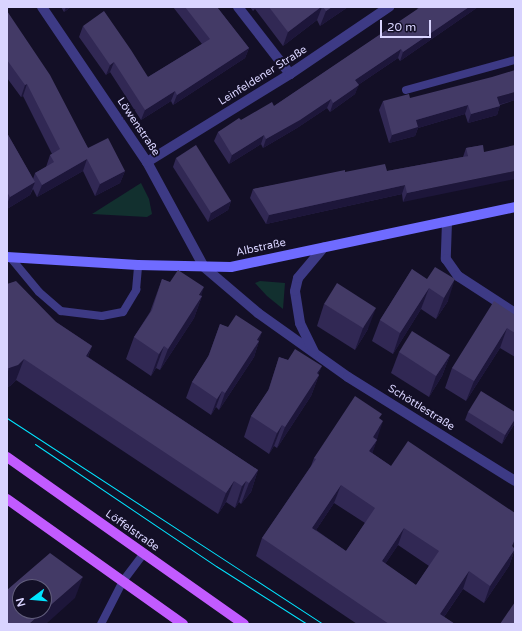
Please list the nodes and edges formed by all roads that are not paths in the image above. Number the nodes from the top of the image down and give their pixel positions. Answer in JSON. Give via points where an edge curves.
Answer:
{"nodes":[{"id":1,"x":42,"y":7,"type":"edge"},
{"id":2,"x":238,"y":7,"type":"edge"},
{"id":3,"x":390,"y":7,"type":"edge"},
{"id":4,"x":515,"y":60,"type":"edge"},
{"id":5,"x":290,"y":74,"type":"junction"},
{"id":6,"x":406,"y":90,"type":"dead end"},
{"id":7,"x":147,"y":162,"type":"junction"},
{"id":8,"x":515,"y":208,"type":"edge"},
{"id":9,"x":447,"y":222,"type":"junction"},
{"id":10,"x":324,"y":247,"type":"junction"},
{"id":11,"x":9,"y":257,"type":"edge"},
{"id":12,"x":138,"y":265,"type":"junction"},
{"id":13,"x":204,"y":267,"type":"junction"},
{"id":14,"x":515,"y":313,"type":"edge"},
{"id":15,"x":315,"y":354,"type":"junction"},
{"id":16,"x":7,"y":458,"type":"edge"},
{"id":17,"x":515,"y":481,"type":"edge"},
{"id":18,"x":7,"y":499,"type":"edge"},
{"id":19,"x":143,"y":554,"type":"junction"},
{"id":20,"x":122,"y":581,"type":"junction"},
{"id":21,"x":101,"y":624,"type":"edge"},
{"id":22,"x":183,"y":624,"type":"edge"},
{"id":23,"x":244,"y":624,"type":"edge"}],
"edges":[{"from":1,"to":7,"type":"street","name":"Löwenstraße"},
{"from":2,"to":5,"type":"street"},
{"from":3,"to":5,"type":"street","name":"Leinfeldener Straße"},
{"from":4,"to":6,"type":"lane"},
{"from":5,"to":7,"type":"street","name":"Leinfeldener Straße"},
{"from":7,"to":13,"type":"street","name":"Löwenstraße"},
{"from":8,"to":9,"type":"street","name":"Albstraße"},
{"from":9,"to":10,"type":"street","name":"Albstraße"},
{"from":9,"to":14,"type":"street","via":[[446,259],[458,276]]},
{"from":10,"to":13,"type":"street","name":"Albstraße","via":[[231,267]]},
{"from":10,"to":15,"type":"street","name":"Schöttlestraße","via":[[298,278],[295,291],[300,323]]},
{"from":11,"to":12,"type":"street","name":"Albstraße"},
{"from":11,"to":12,"type":"lane","via":[[61,311],[102,316],[123,312],[136,290]]},
{"from":12,"to":13,"type":"street","name":"Albstraße"},
{"from":13,"to":15,"type":"street","name":"Schöttlestraße","via":[[258,313]]},
{"from":15,"to":17,"type":"street","name":"Schöttlestraße","via":[[348,378]]},
{"from":16,"to":19,"type":"main road","name":"Löffelstraße"},
{"from":18,"to":20,"type":"main road"},
{"from":19,"to":20,"type":"lane"},
{"from":19,"to":23,"type":"main road","name":"Löffelstraße"},
{"from":20,"to":21,"type":"lane"},
{"from":20,"to":22,"type":"main road"}]}
